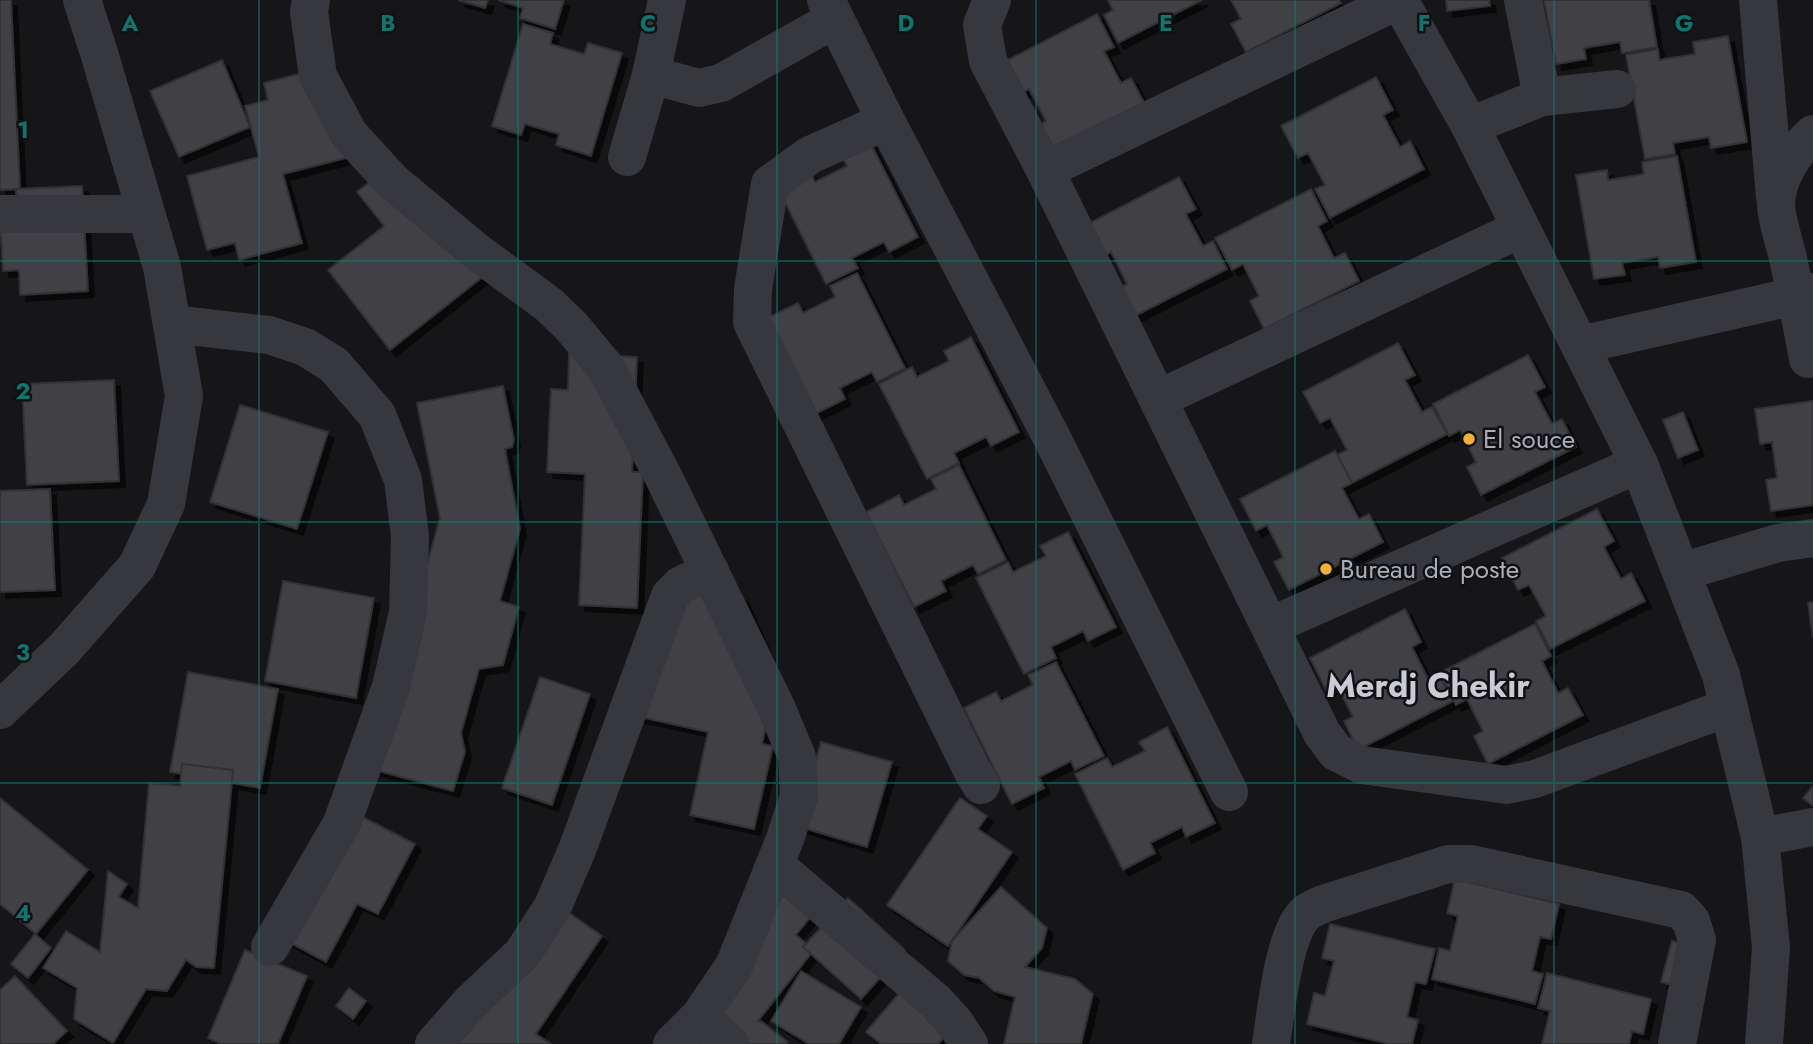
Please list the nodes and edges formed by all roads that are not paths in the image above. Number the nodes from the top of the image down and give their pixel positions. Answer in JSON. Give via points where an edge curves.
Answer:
{"nodes":[{"id":1,"x":82,"y":0,"type":"edge"},
{"id":2,"x":311,"y":0,"type":"edge"},
{"id":3,"x":667,"y":0,"type":"edge"},
{"id":4,"x":992,"y":0,"type":"edge"},
{"id":5,"x":1399,"y":0,"type":"edge"},
{"id":6,"x":1523,"y":0,"type":"edge"},
{"id":7,"x":1758,"y":0,"type":"edge"},
{"id":8,"x":830,"y":9,"type":"edge"},
{"id":9,"x":650,"y":75,"type":"junction"},
{"id":10,"x":1617,"y":89,"type":"dead end"},
{"id":11,"x":1542,"y":97,"type":"junction"},
{"id":12,"x":886,"y":121,"type":"junction"},
{"id":13,"x":1470,"y":126,"type":"junction"},
{"id":14,"x":1813,"y":134,"type":"edge"},
{"id":15,"x":627,"y":157,"type":"dead end"},
{"id":16,"x":1045,"y":170,"type":"junction"},
{"id":17,"x":1776,"y":205,"type":"junction"},
{"id":18,"x":0,"y":214,"type":"edge"},
{"id":19,"x":146,"y":214,"type":"junction"},
{"id":20,"x":1521,"y":229,"type":"junction"},
{"id":21,"x":1805,"y":293,"type":"edge"},
{"id":22,"x":172,"y":324,"type":"junction"},
{"id":23,"x":1580,"y":345,"type":"junction"},
{"id":24,"x":1808,"y":359,"type":"dead end"},
{"id":25,"x":1158,"y":399,"type":"junction"},
{"id":26,"x":1640,"y":464,"type":"junction"},
{"id":27,"x":1813,"y":538,"type":"edge"},
{"id":28,"x":710,"y":570,"type":"junction"},
{"id":29,"x":1681,"y":572,"type":"junction"},
{"id":30,"x":1270,"y":626,"type":"junction"},
{"id":31,"x":1729,"y":707,"type":"junction"},
{"id":32,"x":0,"y":710,"type":"edge"},
{"id":33,"x":981,"y":785,"type":"dead end"},
{"id":34,"x":1230,"y":792,"type":"dead end"},
{"id":35,"x":1813,"y":827,"type":"edge"},
{"id":36,"x":1760,"y":837,"type":"junction"},
{"id":37,"x":775,"y":865,"type":"junction"},
{"id":38,"x":271,"y":947,"type":"dead end"},
{"id":39,"x":700,"y":1016,"type":"junction"},
{"id":40,"x":434,"y":1044,"type":"edge"},
{"id":41,"x":672,"y":1044,"type":"edge"},
{"id":42,"x":730,"y":1044,"type":"edge"},
{"id":43,"x":969,"y":1044,"type":"edge"},
{"id":44,"x":1271,"y":1044,"type":"edge"},
{"id":45,"x":1677,"y":1044,"type":"edge"},
{"id":46,"x":1765,"y":1044,"type":"edge"}],
"edges":[{"from":1,"to":19,"type":"street"},
{"from":2,"to":28,"type":"street","via":[[318,76],[349,134],[393,181],[548,304],[606,368]]},
{"from":3,"to":9,"type":"street"},
{"from":4,"to":16,"type":"street","via":[[982,25],[988,61]]},
{"from":5,"to":13,"type":"street"},
{"from":5,"to":16,"type":"street"},
{"from":6,"to":11,"type":"street"},
{"from":7,"to":17,"type":"street"},
{"from":8,"to":9,"type":"street","via":[[721,83],[699,88]]},
{"from":8,"to":12,"type":"street"},
{"from":9,"to":15,"type":"street"},
{"from":10,"to":11,"type":"street"},
{"from":11,"to":13,"type":"street"},
{"from":12,"to":33,"type":"street","via":[[810,155],[770,184],[752,322]]},
{"from":12,"to":34,"type":"street"},
{"from":13,"to":20,"type":"street"},
{"from":14,"to":17,"type":"street","via":[[1786,170]]},
{"from":16,"to":25,"type":"street"},
{"from":17,"to":21,"type":"street"},
{"from":18,"to":19,"type":"street"},
{"from":19,"to":22,"type":"street"},
{"from":20,"to":23,"type":"street"},
{"from":20,"to":25,"type":"street"},
{"from":21,"to":23,"type":"street"},
{"from":21,"to":24,"type":"street"},
{"from":22,"to":32,"type":"street","via":[[184,396],[166,504],[137,566],[64,649]]},
{"from":22,"to":38,"type":"street","via":[[269,335],[305,347],[334,365],[377,415],[403,480],[411,536],[408,612],[391,687],[342,823]]},
{"from":23,"to":26,"type":"street"},
{"from":25,"to":30,"type":"street"},
{"from":26,"to":29,"type":"street"},
{"from":26,"to":30,"type":"street"},
{"from":27,"to":29,"type":"street","via":[[1778,542]]},
{"from":28,"to":37,"type":"street","via":[[797,757],[799,796]]},
{"from":28,"to":40,"type":"street","via":[[670,596],[552,908],[522,954]]},
{"from":29,"to":31,"type":"street"},
{"from":30,"to":31,"type":"street","via":[[1322,733],[1336,752],[1362,765],[1507,785],[1535,779]]},
{"from":31,"to":36,"type":"street"},
{"from":35,"to":36,"type":"street"},
{"from":36,"to":46,"type":"street","via":[[1771,948]]},
{"from":37,"to":39,"type":"street","via":[[734,966]]},
{"from":37,"to":43,"type":"street","via":[[936,1002]]},
{"from":39,"to":41,"type":"street"},
{"from":39,"to":42,"type":"street"},
{"from":44,"to":45,"type":"street","via":[[1292,931],[1305,913],[1448,864],[1471,864],[1681,910],[1698,940]]}]}
